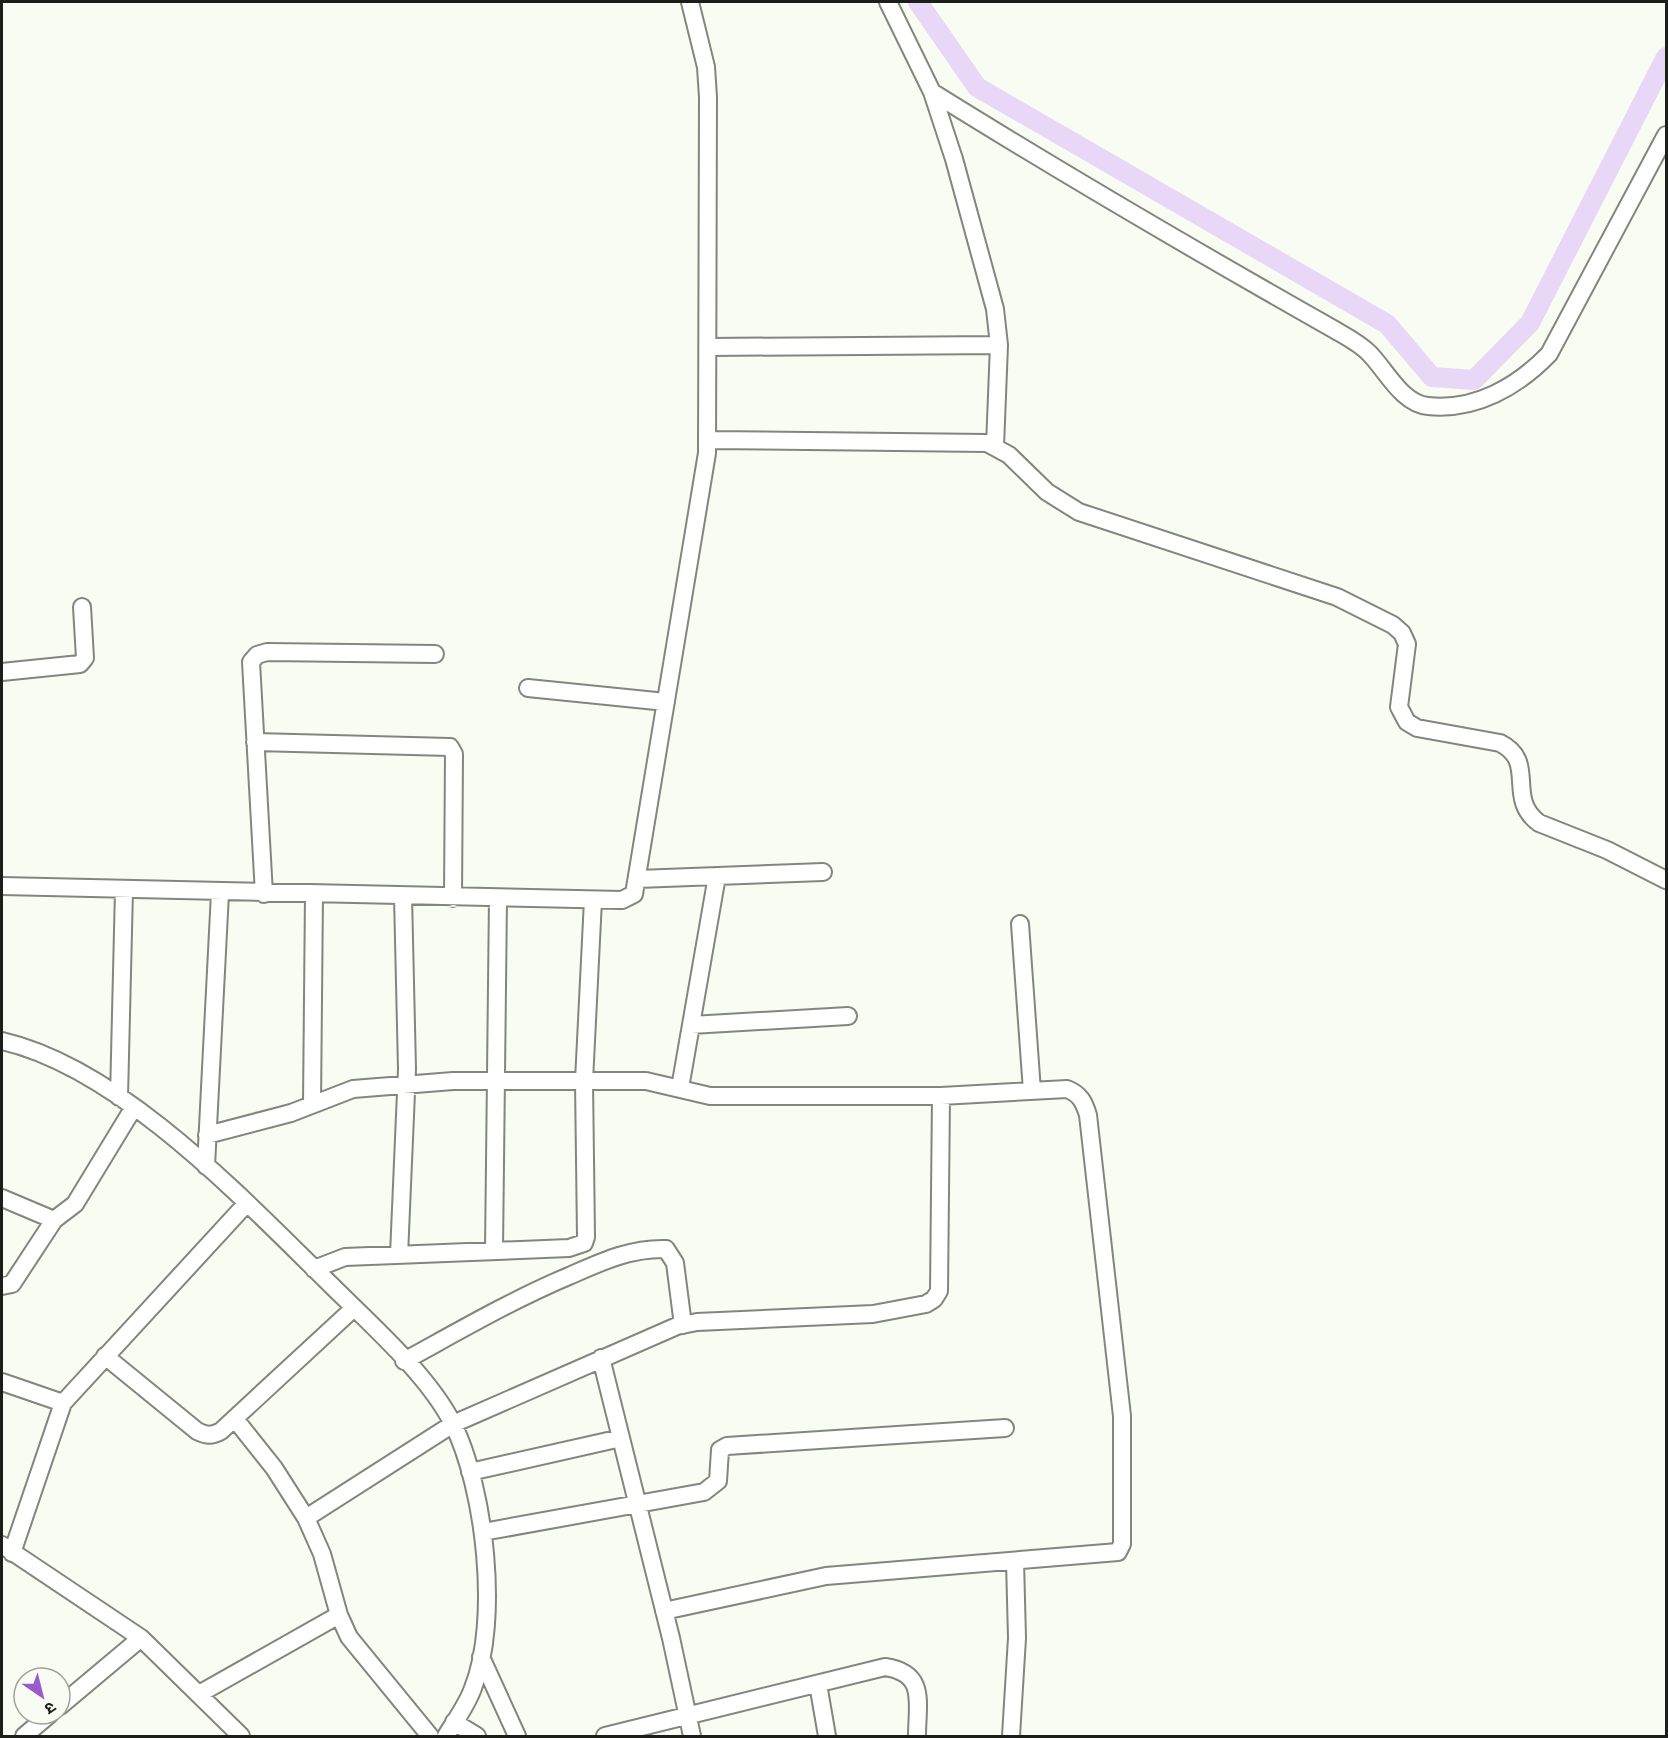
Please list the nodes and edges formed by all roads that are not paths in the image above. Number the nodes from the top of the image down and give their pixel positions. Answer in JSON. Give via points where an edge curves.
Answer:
{"nodes":[{"id":1,"x":690,"y":2,"type":"edge"},
{"id":2,"x":888,"y":2,"type":"edge"},
{"id":3,"x":932,"y":92,"type":"junction"},
{"id":4,"x":1666,"y":135,"type":"edge"},
{"id":5,"x":999,"y":345,"type":"junction"},
{"id":6,"x":709,"y":347,"type":"junction"},
{"id":7,"x":708,"y":440,"type":"junction"},
{"id":8,"x":995,"y":446,"type":"junction"},
{"id":9,"x":82,"y":607,"type":"dead end"},
{"id":10,"x":435,"y":654,"type":"dead end"},
{"id":11,"x":2,"y":672,"type":"edge"},
{"id":12,"x":528,"y":688,"type":"dead end"},
{"id":13,"x":666,"y":702,"type":"junction"},
{"id":14,"x":255,"y":742,"type":"junction"},
{"id":15,"x":823,"y":872,"type":"dead end"},
{"id":16,"x":717,"y":876,"type":"junction"},
{"id":17,"x":638,"y":879,"type":"junction"},
{"id":18,"x":1666,"y":880,"type":"edge"},
{"id":19,"x":2,"y":886,"type":"edge"},
{"id":20,"x":124,"y":890,"type":"junction"},
{"id":21,"x":220,"y":893,"type":"junction"},
{"id":22,"x":264,"y":894,"type":"junction"},
{"id":23,"x":314,"y":894,"type":"junction"},
{"id":24,"x":403,"y":896,"type":"junction"},
{"id":25,"x":453,"y":898,"type":"junction"},
{"id":26,"x":498,"y":898,"type":"junction"},
{"id":27,"x":593,"y":900,"type":"junction"},
{"id":28,"x":1020,"y":924,"type":"dead end"},
{"id":29,"x":848,"y":1017,"type":"dead end"},
{"id":30,"x":691,"y":1025,"type":"junction"},
{"id":31,"x":2,"y":1041,"type":"edge"},
{"id":32,"x":494,"y":1081,"type":"junction"},
{"id":33,"x":584,"y":1081,"type":"junction"},
{"id":34,"x":406,"y":1084,"type":"junction"},
{"id":35,"x":680,"y":1088,"type":"junction"},
{"id":36,"x":1032,"y":1091,"type":"junction"},
{"id":37,"x":941,"y":1096,"type":"junction"},
{"id":38,"x":118,"y":1097,"type":"junction"},
{"id":39,"x":312,"y":1104,"type":"junction"},
{"id":40,"x":134,"y":1107,"type":"junction"},
{"id":41,"x":207,"y":1135,"type":"junction"},
{"id":42,"x":206,"y":1166,"type":"junction"},
{"id":43,"x":2,"y":1198,"type":"edge"},
{"id":44,"x":247,"y":1203,"type":"junction"},
{"id":45,"x":54,"y":1220,"type":"junction"},
{"id":46,"x":584,"y":1243,"type":"junction"},
{"id":47,"x":494,"y":1251,"type":"junction"},
{"id":48,"x":399,"y":1255,"type":"junction"},
{"id":49,"x":606,"y":1259,"type":"junction"},
{"id":50,"x":314,"y":1269,"type":"junction"},
{"id":51,"x":2,"y":1286,"type":"edge"},
{"id":52,"x":354,"y":1308,"type":"junction"},
{"id":53,"x":683,"y":1324,"type":"junction"},
{"id":54,"x":105,"y":1356,"type":"junction"},
{"id":55,"x":601,"y":1358,"type":"junction"},
{"id":56,"x":405,"y":1361,"type":"junction"},
{"id":57,"x":2,"y":1382,"type":"edge"},
{"id":58,"x":63,"y":1403,"type":"junction"},
{"id":59,"x":234,"y":1419,"type":"junction"},
{"id":60,"x":453,"y":1425,"type":"junction"},
{"id":61,"x":1005,"y":1428,"type":"dead end"},
{"id":62,"x":621,"y":1438,"type":"junction"},
{"id":63,"x":470,"y":1472,"type":"junction"},
{"id":64,"x":638,"y":1506,"type":"junction"},
{"id":65,"x":306,"y":1518,"type":"junction"},
{"id":66,"x":483,"y":1532,"type":"junction"},
{"id":67,"x":7,"y":1549,"type":"edge"},
{"id":68,"x":1015,"y":1561,"type":"junction"},
{"id":69,"x":664,"y":1611,"type":"junction"},
{"id":70,"x":339,"y":1615,"type":"junction"},
{"id":71,"x":141,"y":1638,"type":"junction"},
{"id":72,"x":481,"y":1657,"type":"junction"},
{"id":73,"x":818,"y":1684,"type":"junction"},
{"id":74,"x":199,"y":1694,"type":"junction"},
{"id":75,"x":72,"y":1696,"type":"edge"},
{"id":76,"x":689,"y":1717,"type":"junction"},
{"id":77,"x":36,"y":1726,"type":"edge"},
{"id":78,"x":450,"y":1729,"type":"edge"},
{"id":79,"x":24,"y":1737,"type":"edge"},
{"id":80,"x":241,"y":1737,"type":"edge"},
{"id":81,"x":430,"y":1737,"type":"edge"},
{"id":82,"x":477,"y":1737,"type":"edge"},
{"id":83,"x":517,"y":1737,"type":"edge"},
{"id":84,"x":605,"y":1737,"type":"edge"},
{"id":85,"x":692,"y":1737,"type":"edge"},
{"id":86,"x":827,"y":1737,"type":"edge"},
{"id":87,"x":917,"y":1737,"type":"edge"},
{"id":88,"x":1011,"y":1737,"type":"edge"}],
"edges":[{"from":1,"to":6,"type":"street","via":[[706,67],[708,97]]},
{"from":2,"to":3,"type":"street"},
{"from":3,"to":4,"type":"street","via":[[1075,181],[1360,344],[1403,393],[1427,406],[1476,403],[1523,379],[1549,354]]},
{"from":3,"to":5,"type":"street","via":[[993,298]]},
{"from":5,"to":6,"type":"street"},
{"from":5,"to":8,"type":"street"},
{"from":6,"to":7,"type":"street"},
{"from":7,"to":8,"type":"street"},
{"from":7,"to":13,"type":"street"},
{"from":8,"to":18,"type":"street","via":[[1058,501],[1079,512],[1337,597],[1393,625],[1407,644],[1398,696],[1407,722],[1417,728],[1510,748],[1521,763],[1521,800],[1531,817]]},
{"from":9,"to":11,"type":"street","via":[[84,662],[77,666]]},
{"from":10,"to":14,"type":"street","via":[[257,655],[249,669]]},
{"from":12,"to":13,"type":"street"},
{"from":13,"to":17,"type":"street"},
{"from":14,"to":22,"type":"street"},
{"from":14,"to":25,"type":"street","via":[[450,747],[454,754]]},
{"from":15,"to":16,"type":"street"},
{"from":16,"to":17,"type":"street"},
{"from":16,"to":30,"type":"street"},
{"from":17,"to":27,"type":"street","via":[[629,898]]},
{"from":19,"to":20,"type":"street"},
{"from":20,"to":21,"type":"street"},
{"from":20,"to":38,"type":"street"},
{"from":21,"to":22,"type":"street"},
{"from":21,"to":41,"type":"street"},
{"from":22,"to":23,"type":"street"},
{"from":23,"to":24,"type":"street"},
{"from":23,"to":39,"type":"street"},
{"from":24,"to":25,"type":"street"},
{"from":24,"to":34,"type":"street"},
{"from":25,"to":26,"type":"street"},
{"from":26,"to":27,"type":"street"},
{"from":26,"to":32,"type":"street"},
{"from":27,"to":33,"type":"street"},
{"from":28,"to":36,"type":"street"},
{"from":29,"to":30,"type":"street"},
{"from":30,"to":35,"type":"street"},
{"from":31,"to":38,"type":"street","via":[[74,1069]]},
{"from":32,"to":33,"type":"street"},
{"from":32,"to":34,"type":"street"},
{"from":32,"to":47,"type":"street"},
{"from":33,"to":35,"type":"street","via":[[646,1081]]},
{"from":33,"to":46,"type":"street"},
{"from":34,"to":39,"type":"street","via":[[353,1089]]},
{"from":34,"to":48,"type":"street"},
{"from":35,"to":37,"type":"street","via":[[710,1096]]},
{"from":36,"to":37,"type":"street"},
{"from":36,"to":68,"type":"street","via":[[1076,1092],[1088,1114],[1121,1405],[1122,1544],[1113,1554]]},
{"from":37,"to":53,"type":"street","via":[[939,1291],[934,1299],[873,1314]]},
{"from":38,"to":40,"type":"street"},
{"from":39,"to":41,"type":"street"},
{"from":40,"to":42,"type":"street"},
{"from":40,"to":45,"type":"street","via":[[75,1204]]},
{"from":41,"to":42,"type":"street"},
{"from":42,"to":44,"type":"street"},
{"from":43,"to":45,"type":"street"},
{"from":44,"to":50,"type":"street"},
{"from":44,"to":54,"type":"street"},
{"from":45,"to":51,"type":"street","via":[[12,1284]]},
{"from":46,"to":47,"type":"street","via":[[569,1248]]},
{"from":46,"to":49,"type":"street"},
{"from":47,"to":48,"type":"street"},
{"from":48,"to":50,"type":"street","via":[[345,1257]]},
{"from":49,"to":53,"type":"street","via":[[646,1248],[666,1249],[675,1263]]},
{"from":49,"to":56,"type":"street","via":[[522,1296]]},
{"from":50,"to":52,"type":"street"},
{"from":52,"to":56,"type":"street"},
{"from":52,"to":59,"type":"street"},
{"from":53,"to":55,"type":"street"},
{"from":54,"to":58,"type":"street"},
{"from":54,"to":59,"type":"street","via":[[206,1436],[221,1431]]},
{"from":55,"to":60,"type":"street"},
{"from":55,"to":62,"type":"street"},
{"from":56,"to":60,"type":"street","via":[[436,1397]]},
{"from":57,"to":58,"type":"street"},
{"from":58,"to":67,"type":"street"},
{"from":59,"to":65,"type":"street","via":[[274,1468]]},
{"from":60,"to":63,"type":"street"},
{"from":60,"to":65,"type":"street"},
{"from":61,"to":64,"type":"street","via":[[727,1446],[720,1450],[718,1480],[709,1489]]},
{"from":62,"to":63,"type":"street"},
{"from":62,"to":64,"type":"street"},
{"from":63,"to":66,"type":"street"},
{"from":64,"to":66,"type":"street"},
{"from":64,"to":69,"type":"street"},
{"from":65,"to":70,"type":"street","via":[[322,1554]]},
{"from":66,"to":72,"type":"street","via":[[486,1637]]},
{"from":67,"to":71,"type":"street"},
{"from":68,"to":69,"type":"street","via":[[826,1576]]},
{"from":68,"to":88,"type":"street","via":[[1017,1638]]},
{"from":69,"to":76,"type":"street"},
{"from":70,"to":74,"type":"street"},
{"from":70,"to":81,"type":"street","via":[[349,1637]]},
{"from":71,"to":74,"type":"street"},
{"from":71,"to":75,"type":"street"},
{"from":72,"to":78,"type":"street","via":[[473,1688]]},
{"from":72,"to":83,"type":"street"},
{"from":73,"to":76,"type":"street"},
{"from":73,"to":86,"type":"street"},
{"from":73,"to":87,"type":"street","via":[[885,1667],[901,1669],[912,1676],[916,1686]]},
{"from":74,"to":80,"type":"street"},
{"from":76,"to":84,"type":"street"},
{"from":76,"to":85,"type":"street"},
{"from":77,"to":79,"type":"street"},
{"from":78,"to":82,"type":"street"}]}
